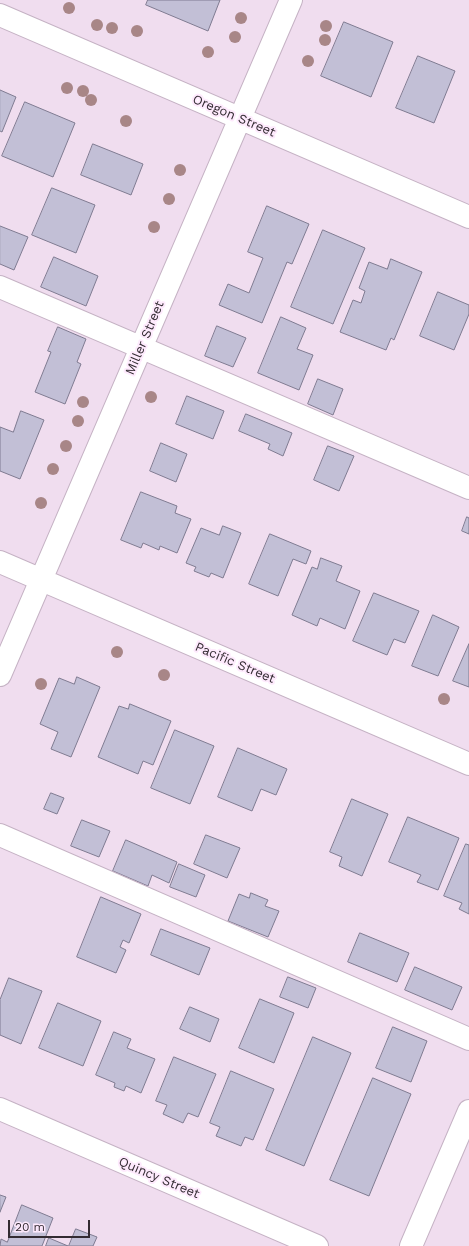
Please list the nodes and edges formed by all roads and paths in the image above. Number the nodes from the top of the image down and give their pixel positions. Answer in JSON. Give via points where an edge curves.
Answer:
{"nodes":[{"id":1,"x":291,"y":0,"type":"edge"},
{"id":2,"x":0,"y":15,"type":"edge"},
{"id":3,"x":240,"y":118,"type":"junction"},
{"id":4,"x":469,"y":217,"type":"edge"},
{"id":5,"x":0,"y":287,"type":"edge"},
{"id":6,"x":141,"y":347,"type":"junction"},
{"id":7,"x":469,"y":488,"type":"edge"},
{"id":8,"x":0,"y":562,"type":"edge"},
{"id":9,"x":41,"y":579,"type":"junction"},
{"id":10,"x":0,"y":675,"type":"edge"},
{"id":11,"x":469,"y":764,"type":"edge"},
{"id":12,"x":0,"y":835,"type":"edge"},
{"id":13,"x":469,"y":1039,"type":"edge"},
{"id":14,"x":0,"y":1109,"type":"edge"},
{"id":15,"x":469,"y":1111,"type":"edge"},
{"id":16,"x":317,"y":1246,"type":"edge"},
{"id":17,"x":411,"y":1246,"type":"edge"}],
"edges":[{"from":1,"to":3,"type":"street","name":"Miller Street"},
{"from":2,"to":3,"type":"street","name":"Oregon Street"},
{"from":3,"to":4,"type":"street","name":"Oregon Street"},
{"from":3,"to":6,"type":"street","name":"Miller Street"},
{"from":5,"to":6,"type":"street"},
{"from":6,"to":7,"type":"street"},
{"from":6,"to":9,"type":"street","name":"Miller Street"},
{"from":8,"to":9,"type":"street","name":"Pacific Street"},
{"from":9,"to":10,"type":"street","name":"Miller Street"},
{"from":9,"to":11,"type":"street","name":"Pacific Street"},
{"from":12,"to":13,"type":"street"},
{"from":14,"to":16,"type":"street","name":"Quincy Street"},
{"from":15,"to":17,"type":"street"}]}
